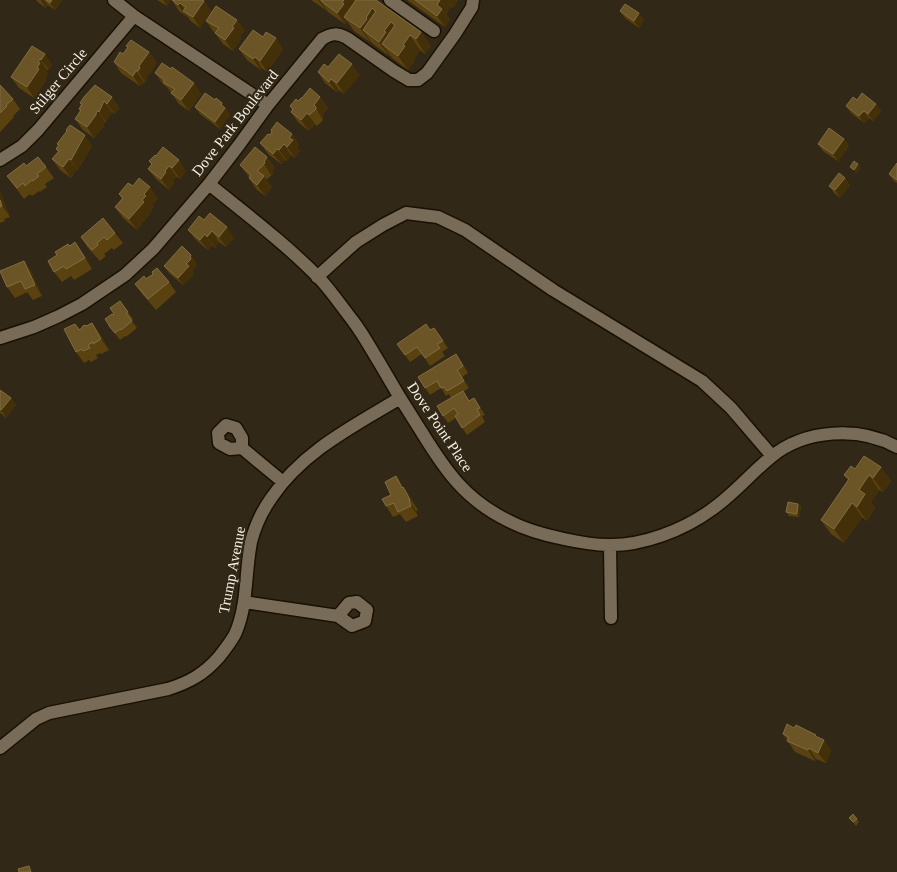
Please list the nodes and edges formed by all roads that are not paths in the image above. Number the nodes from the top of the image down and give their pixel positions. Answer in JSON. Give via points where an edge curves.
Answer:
{"nodes":[{"id":1,"x":114,"y":0,"type":"edge"},
{"id":2,"x":390,"y":0,"type":"edge"},
{"id":3,"x":473,"y":0,"type":"edge"},
{"id":4,"x":134,"y":16,"type":"junction"},
{"id":5,"x":434,"y":31,"type":"dead end"},
{"id":6,"x":268,"y":105,"type":"junction"},
{"id":7,"x":0,"y":160,"type":"edge"},
{"id":8,"x":209,"y":184,"type":"junction"},
{"id":9,"x":317,"y":277,"type":"junction"},
{"id":10,"x":0,"y":338,"type":"edge"},
{"id":11,"x":400,"y":398,"type":"junction"},
{"id":12,"x":897,"y":447,"type":"edge"},
{"id":13,"x":242,"y":448,"type":"dead end"},
{"id":14,"x":772,"y":456,"type":"junction"},
{"id":15,"x":283,"y":482,"type":"junction"},
{"id":16,"x":610,"y":545,"type":"junction"},
{"id":17,"x":244,"y":602,"type":"junction"},
{"id":18,"x":338,"y":616,"type":"dead end"},
{"id":19,"x":611,"y":618,"type":"dead end"},
{"id":20,"x":0,"y":748,"type":"edge"}],
"edges":[{"from":1,"to":4,"type":"street"},
{"from":2,"to":5,"type":"street"},
{"from":3,"to":6,"type":"street","name":"Dove Park Boulevard","via":[[455,34],[427,73],[418,80],[409,80],[340,34],[331,34],[322,38]]},
{"from":4,"to":6,"type":"street"},
{"from":4,"to":7,"type":"street","name":"Stilger Circle","via":[[38,130],[22,146]]},
{"from":6,"to":8,"type":"street","name":"Dove Park Boulevard"},
{"from":8,"to":9,"type":"street","name":"Dove Point Place"},
{"from":8,"to":10,"type":"street","name":"Dove Park Boulevard","via":[[154,249],[125,275],[60,316]]},
{"from":9,"to":11,"type":"street","name":"Dove Point Place","via":[[356,324]]},
{"from":9,"to":14,"type":"street","via":[[356,242],[398,217],[406,214],[438,217],[465,230],[553,290],[702,381],[731,408]]},
{"from":11,"to":15,"type":"street","name":"Trump Avenue","via":[[314,452]]},
{"from":11,"to":16,"type":"street","name":"Dove Point Place","via":[[451,476],[489,510],[526,529],[570,540]]},
{"from":12,"to":14,"type":"street","name":"Dove Point Place","via":[[877,439],[840,433],[804,439]]},
{"from":13,"to":15,"type":"street"},
{"from":14,"to":16,"type":"street","name":"Dove Point Place","via":[[710,511],[667,534]]},
{"from":15,"to":17,"type":"street","name":"Trump Avenue","via":[[264,509],[254,532]]},
{"from":16,"to":19,"type":"street"},
{"from":17,"to":18,"type":"street"},
{"from":17,"to":20,"type":"street","name":"Trump Avenue","via":[[232,640],[209,669],[198,677],[168,689],[49,712]]}]}
